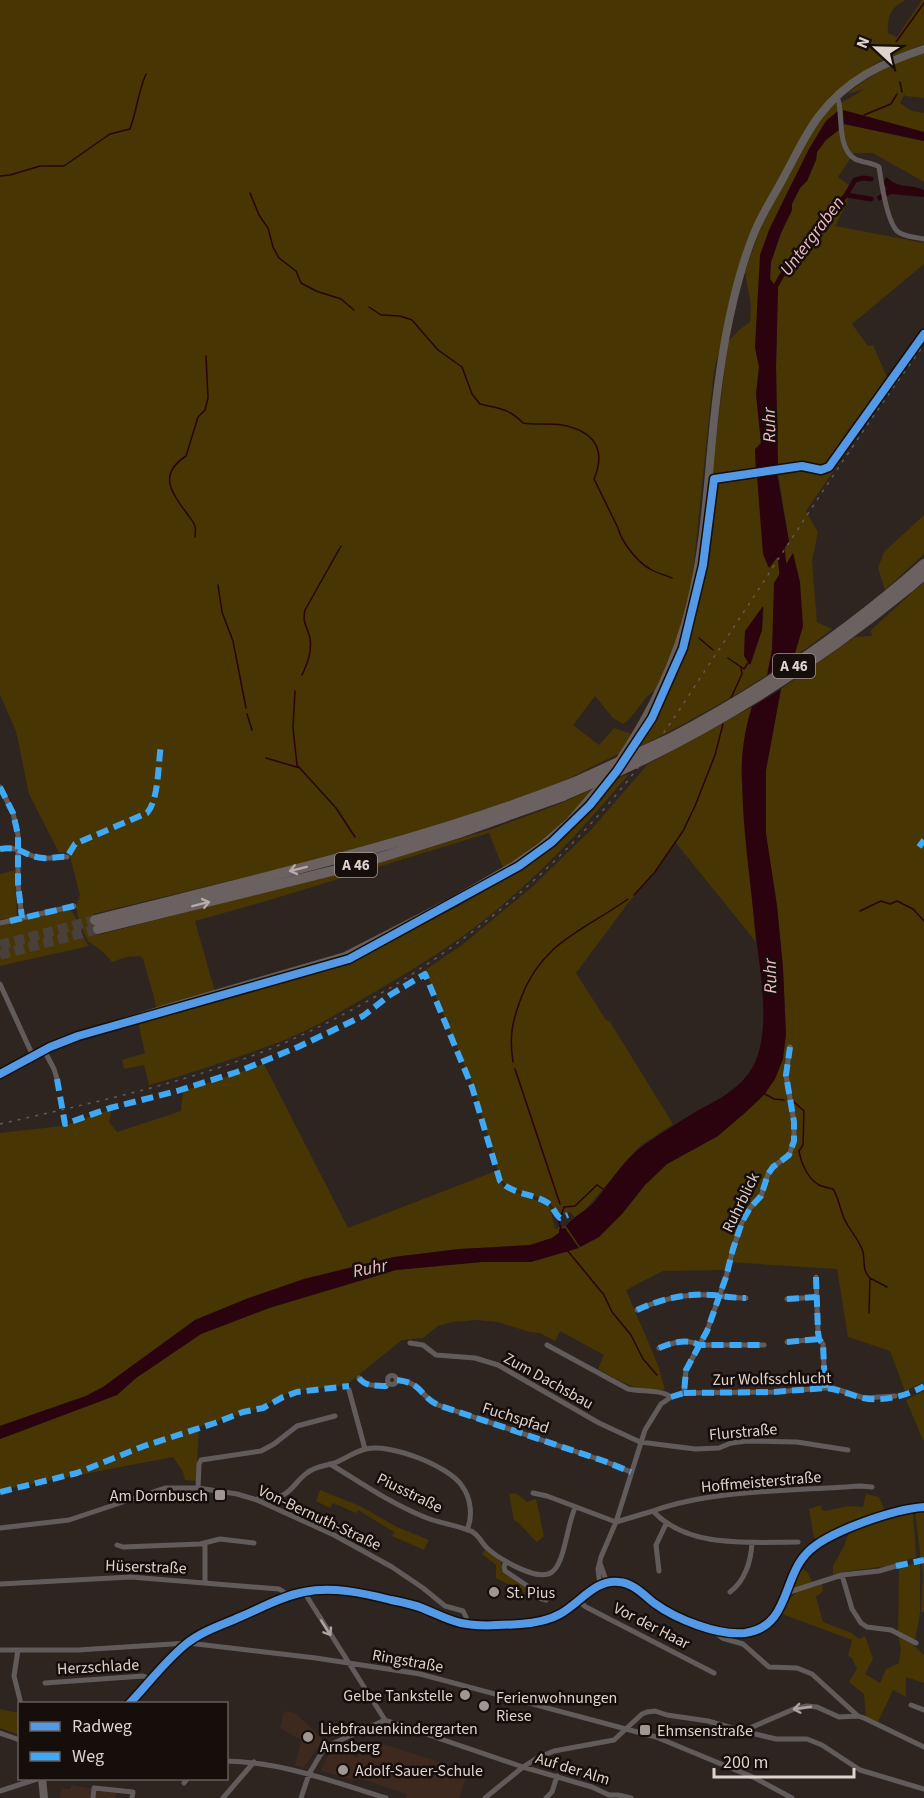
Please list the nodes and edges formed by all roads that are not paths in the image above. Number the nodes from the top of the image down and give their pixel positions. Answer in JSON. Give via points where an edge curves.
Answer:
{"nodes":[{"id":1,"x":924,"y":49,"type":"edge"},
{"id":2,"x":837,"y":97,"type":"junction"},
{"id":3,"x":924,"y":239,"type":"edge"},
{"id":4,"x":924,"y":564,"type":"edge"},
{"id":5,"x":924,"y":575,"type":"edge"},
{"id":6,"x":908,"y":584,"type":"junction"},
{"id":7,"x":0,"y":788,"type":"edge"},
{"id":8,"x":0,"y":849,"type":"edge"},
{"id":9,"x":18,"y":849,"type":"junction"},
{"id":10,"x":67,"y":857,"type":"dead end"},
{"id":11,"x":74,"y":906,"type":"dead end"},
{"id":12,"x":22,"y":918,"type":"junction"},
{"id":13,"x":0,"y":923,"type":"edge"},
{"id":14,"x":0,"y":984,"type":"edge"},
{"id":15,"x":790,"y":1047,"type":"dead end"},
{"id":16,"x":44,"y":1050,"type":"junction"},
{"id":17,"x":33,"y":1056,"type":"junction"},
{"id":18,"x":0,"y":1074,"type":"edge"},
{"id":19,"x":57,"y":1079,"type":"dead end"},
{"id":20,"x":816,"y":1277,"type":"dead end"},
{"id":21,"x":720,"y":1296,"type":"junction"},
{"id":22,"x":746,"y":1298,"type":"dead end"},
{"id":23,"x":817,"y":1298,"type":"junction"},
{"id":24,"x":787,"y":1299,"type":"dead end"},
{"id":25,"x":637,"y":1311,"type":"dead end"},
{"id":26,"x":819,"y":1339,"type":"junction"},
{"id":27,"x":788,"y":1342,"type":"dead end"},
{"id":28,"x":410,"y":1343,"type":"dead end"},
{"id":29,"x":547,"y":1345,"type":"dead end"},
{"id":30,"x":699,"y":1345,"type":"junction"},
{"id":31,"x":764,"y":1345,"type":"dead end"},
{"id":32,"x":659,"y":1348,"type":"dead end"},
{"id":33,"x":359,"y":1378,"type":"dead end"},
{"id":34,"x":825,"y":1388,"type":"junction"},
{"id":35,"x":349,"y":1390,"type":"dead end"},
{"id":36,"x":684,"y":1393,"type":"junction"},
{"id":37,"x":895,"y":1396,"type":"dead end"},
{"id":38,"x":671,"y":1397,"type":"junction"},
{"id":39,"x":335,"y":1416,"type":"dead end"},
{"id":40,"x":640,"y":1442,"type":"junction"},
{"id":41,"x":365,"y":1449,"type":"junction"},
{"id":42,"x":848,"y":1450,"type":"dead end"},
{"id":43,"x":330,"y":1464,"type":"junction"},
{"id":44,"x":631,"y":1472,"type":"junction"},
{"id":45,"x":872,"y":1487,"type":"dead end"},
{"id":46,"x":198,"y":1488,"type":"junction"},
{"id":47,"x":533,"y":1493,"type":"dead end"},
{"id":48,"x":257,"y":1500,"type":"junction"},
{"id":49,"x":924,"y":1507,"type":"edge"},
{"id":50,"x":575,"y":1508,"type":"junction"},
{"id":51,"x":653,"y":1511,"type":"junction"},
{"id":52,"x":616,"y":1522,"type":"junction"},
{"id":53,"x":666,"y":1524,"type":"junction"},
{"id":54,"x":0,"y":1528,"type":"edge"},
{"id":55,"x":467,"y":1530,"type":"junction"},
{"id":56,"x":752,"y":1542,"type":"junction"},
{"id":57,"x":798,"y":1542,"type":"dead end"},
{"id":58,"x":205,"y":1543,"type":"junction"},
{"id":59,"x":254,"y":1543,"type":"dead end"},
{"id":60,"x":117,"y":1545,"type":"dead end"},
{"id":61,"x":506,"y":1561,"type":"junction"},
{"id":62,"x":896,"y":1566,"type":"dead end"},
{"id":63,"x":659,"y":1571,"type":"dead end"},
{"id":64,"x":842,"y":1575,"type":"junction"},
{"id":65,"x":205,"y":1583,"type":"junction"},
{"id":66,"x":0,"y":1584,"type":"edge"},
{"id":67,"x":603,"y":1584,"type":"junction"},
{"id":68,"x":304,"y":1592,"type":"junction"},
{"id":69,"x":730,"y":1592,"type":"dead end"},
{"id":70,"x":786,"y":1593,"type":"junction"},
{"id":71,"x":290,"y":1596,"type":"junction"},
{"id":72,"x":546,"y":1600,"type":"dead end"},
{"id":73,"x":578,"y":1601,"type":"junction"},
{"id":74,"x":466,"y":1624,"type":"junction"},
{"id":75,"x":711,"y":1629,"type":"junction"},
{"id":76,"x":188,"y":1643,"type":"junction"},
{"id":77,"x":916,"y":1643,"type":"dead end"},
{"id":78,"x":0,"y":1650,"type":"edge"},
{"id":79,"x":18,"y":1650,"type":"junction"},
{"id":80,"x":349,"y":1664,"type":"junction"},
{"id":81,"x":714,"y":1673,"type":"dead end"},
{"id":82,"x":152,"y":1679,"type":"junction"},
{"id":83,"x":45,"y":1683,"type":"dead end"},
{"id":84,"x":20,"y":1702,"type":"edge"},
{"id":85,"x":131,"y":1702,"type":"edge"},
{"id":86,"x":911,"y":1705,"type":"dead end"},
{"id":87,"x":924,"y":1710,"type":"edge"},
{"id":88,"x":858,"y":1716,"type":"junction"},
{"id":89,"x":385,"y":1720,"type":"junction"},
{"id":90,"x":627,"y":1728,"type":"junction"},
{"id":91,"x":743,"y":1731,"type":"junction"},
{"id":92,"x":0,"y":1733,"type":"edge"},
{"id":93,"x":18,"y":1739,"type":"edge"},
{"id":94,"x":924,"y":1747,"type":"edge"},
{"id":95,"x":228,"y":1761,"type":"edge"},
{"id":96,"x":507,"y":1761,"type":"junction"},
{"id":97,"x":254,"y":1762,"type":"junction"},
{"id":98,"x":523,"y":1767,"type":"junction"},
{"id":99,"x":309,"y":1774,"type":"junction"},
{"id":100,"x":557,"y":1776,"type":"junction"},
{"id":101,"x":509,"y":1778,"type":"junction"},
{"id":102,"x":38,"y":1780,"type":"edge"},
{"id":103,"x":41,"y":1780,"type":"edge"},
{"id":104,"x":924,"y":1789,"type":"edge"},
{"id":105,"x":0,"y":1791,"type":"edge"},
{"id":106,"x":608,"y":1796,"type":"edge"},
{"id":107,"x":44,"y":1798,"type":"edge"},
{"id":108,"x":93,"y":1798,"type":"edge"},
{"id":109,"x":132,"y":1798,"type":"edge"},
{"id":110,"x":222,"y":1798,"type":"edge"},
{"id":111,"x":301,"y":1798,"type":"edge"},
{"id":112,"x":386,"y":1798,"type":"edge"},
{"id":113,"x":485,"y":1798,"type":"edge"},
{"id":114,"x":546,"y":1798,"type":"edge"},
{"id":115,"x":631,"y":1798,"type":"edge"},
{"id":116,"x":792,"y":1798,"type":"edge"}],
"edges":[{"from":1,"to":2,"type":"main road","via":[[876,67]]},
{"from":2,"to":3,"type":"street","via":[[849,153],[878,166],[884,200],[897,231]]},
{"from":2,"to":16,"type":"main road","via":[[812,127],[753,236],[734,301],[716,399],[702,536],[678,648],[657,698],[614,769],[589,801],[540,847],[513,866],[345,956],[157,1011]]},
{"from":4,"to":6,"type":"highway","number":"A 46"},
{"from":5,"to":6,"type":"highway","number":"A 46"},
{"from":6,"to":6,"type":"highway","number":"A 46","one_way":true,"bridge":true,"via":[[735,703],[641,753],[575,782],[414,838],[96,925],[356,865],[563,796],[656,754],[745,705],[830,650]]},
{"from":7,"to":9,"type":"street","via":[[13,813]]},
{"from":8,"to":9,"type":"street"},
{"from":9,"to":10,"type":"street","via":[[42,858]]},
{"from":9,"to":12,"type":"street"},
{"from":11,"to":12,"type":"street"},
{"from":12,"to":13,"type":"street"},
{"from":14,"to":17,"type":"street"},
{"from":15,"to":21,"type":"street","name":"Ruhrblick","via":[[786,1075],[794,1141],[789,1155],[768,1174],[761,1196],[742,1222]]},
{"from":16,"to":17,"type":"main road"},
{"from":16,"to":19,"type":"street"},
{"from":17,"to":18,"type":"main road"},
{"from":20,"to":23,"type":"street"},
{"from":21,"to":22,"type":"street"},
{"from":21,"to":25,"type":"street","via":[[673,1296]]},
{"from":21,"to":30,"type":"street","name":"Ruhrblick"},
{"from":23,"to":24,"type":"street"},
{"from":23,"to":26,"type":"street"},
{"from":26,"to":27,"type":"street"},
{"from":26,"to":34,"type":"street","via":[[823,1344]]},
{"from":28,"to":40,"type":"street","name":"Zum Dachsbau","via":[[423,1345],[436,1355],[476,1358],[498,1365]]},
{"from":29,"to":38,"type":"street","via":[[628,1389]]},
{"from":30,"to":31,"type":"street"},
{"from":30,"to":32,"type":"street","via":[[683,1341]]},
{"from":30,"to":36,"type":"street","name":"Ruhrblick","via":[[686,1370]]},
{"from":33,"to":44,"type":"street","name":"Fuchspfad","via":[[364,1384],[386,1386],[388,1379],[395,1377],[417,1386],[438,1405]]},
{"from":34,"to":36,"type":"street","name":"Zur Wolfsschlucht"},
{"from":34,"to":37,"type":"street","name":"Zur Wolfsschlucht","via":[[864,1398]]},
{"from":35,"to":41,"type":"street"},
{"from":36,"to":38,"type":"street"},
{"from":38,"to":40,"type":"street","via":[[654,1414]]},
{"from":39,"to":46,"type":"street","via":[[297,1426],[261,1451],[201,1460]]},
{"from":40,"to":42,"type":"street","name":"Flurstraße","via":[[695,1449],[747,1441],[797,1442]]},
{"from":40,"to":44,"type":"street"},
{"from":41,"to":43,"type":"street"},
{"from":41,"to":55,"type":"street","via":[[396,1450],[454,1477],[464,1488],[470,1505]]},
{"from":43,"to":48,"type":"street","via":[[307,1473],[284,1494]]},
{"from":43,"to":55,"type":"street","name":"Piusstraße","via":[[415,1513]]},
{"from":44,"to":52,"type":"street"},
{"from":45,"to":51,"type":"street","name":"Hoffmeisterstraße","via":[[731,1495]]},
{"from":46,"to":48,"type":"street","name":"Von-Bernuth-Straße"},
{"from":46,"to":54,"type":"street","name":"Von-Bernuth-Straße","via":[[165,1488],[69,1520]]},
{"from":47,"to":50,"type":"street"},
{"from":48,"to":74,"type":"street","name":"Von-Bernuth-Straße","via":[[387,1564],[445,1606],[463,1611]]},
{"from":49,"to":70,"type":"main road","via":[[835,1533],[815,1545],[800,1560]]},
{"from":50,"to":52,"type":"street"},
{"from":50,"to":61,"type":"street","name":"Piusstraße","via":[[554,1571],[541,1576]]},
{"from":51,"to":52,"type":"street","name":"Hoffmeisterstraße"},
{"from":51,"to":53,"type":"street"},
{"from":52,"to":67,"type":"street","via":[[600,1563],[598,1574]]},
{"from":53,"to":56,"type":"street","via":[[702,1537]]},
{"from":53,"to":63,"type":"street","via":[[657,1545]]},
{"from":55,"to":61,"type":"street","name":"Piusstraße"},
{"from":56,"to":57,"type":"street"},
{"from":56,"to":69,"type":"street","via":[[744,1575]]},
{"from":58,"to":59,"type":"street","via":[[220,1539]]},
{"from":58,"to":60,"type":"street"},
{"from":58,"to":65,"type":"street"},
{"from":61,"to":72,"type":"street","name":"Piusstraße","via":[[505,1571]]},
{"from":62,"to":64,"type":"street"},
{"from":64,"to":70,"type":"street"},
{"from":64,"to":77,"type":"street","via":[[852,1609],[861,1623],[891,1630]]},
{"from":65,"to":66,"type":"street","name":"Hüserstraße","via":[[110,1577]]},
{"from":65,"to":71,"type":"street","name":"Hüserstraße","via":[[279,1589]]},
{"from":67,"to":73,"type":"main road"},
{"from":67,"to":75,"type":"main road","via":[[628,1584],[668,1611]]},
{"from":68,"to":71,"type":"main road"},
{"from":68,"to":74,"type":"main road","via":[[337,1590],[382,1598]]},
{"from":68,"to":80,"type":"street","one_way":true},
{"from":70,"to":75,"type":"main road","via":[[776,1617],[757,1630],[738,1633]]},
{"from":71,"to":76,"type":"main road"},
{"from":73,"to":74,"type":"main road","via":[[561,1614],[538,1622]]},
{"from":73,"to":81,"type":"street","name":"Vor der Haar"},
{"from":75,"to":88,"type":"street","via":[[722,1638],[743,1644],[769,1667],[797,1668],[812,1674]]},
{"from":76,"to":79,"type":"street","name":"Ringstraße"},
{"from":76,"to":80,"type":"street","name":"Ringstraße"},
{"from":76,"to":82,"type":"main road"},
{"from":78,"to":79,"type":"street","name":"Ringstraße"},
{"from":79,"to":84,"type":"street","via":[[14,1676]]},
{"from":80,"to":89,"type":"street"},
{"from":80,"to":90,"type":"street","name":"Ringstraße","via":[[420,1674]]},
{"from":82,"to":83,"type":"street","name":"Herzschlade","via":[[143,1676]]},
{"from":82,"to":85,"type":"main road"},
{"from":86,"to":87,"type":"street"},
{"from":88,"to":91,"type":"street","one_way":true,"via":[[841,1718],[814,1707],[801,1707]]},
{"from":88,"to":94,"type":"street"},
{"from":89,"to":96,"type":"street","name":"Auf der Alm"},
{"from":89,"to":99,"type":"street","via":[[324,1747]]},
{"from":90,"to":91,"type":"street","via":[[647,1712],[655,1711]]},
{"from":90,"to":98,"type":"street","via":[[614,1740],[554,1751]]},
{"from":90,"to":116,"type":"street","name":"Ringstraße","via":[[739,1772]]},
{"from":91,"to":104,"type":"street","via":[[776,1739],[810,1740],[860,1770]]},
{"from":92,"to":93,"type":"street"},
{"from":95,"to":97,"type":"street"},
{"from":96,"to":98,"type":"street","name":"Auf der Alm"},
{"from":96,"to":101,"type":"street","name":"Auf der Alm","via":[[512,1769]]},
{"from":97,"to":99,"type":"street"},
{"from":97,"to":110,"type":"street"},
{"from":98,"to":100,"type":"street","name":"Auf der Alm"},
{"from":98,"to":101,"type":"street"},
{"from":99,"to":111,"type":"street"},
{"from":99,"to":112,"type":"street"},
{"from":100,"to":106,"type":"street","name":"Auf der Alm"},
{"from":100,"to":114,"type":"street"},
{"from":101,"to":113,"type":"street"},
{"from":102,"to":105,"type":"street"},
{"from":103,"to":107,"type":"main road"},
{"from":106,"to":115,"type":"street","name":"Auf der Alm"},
{"from":108,"to":109,"type":"street","via":[[94,1788],[133,1792]]}]}
